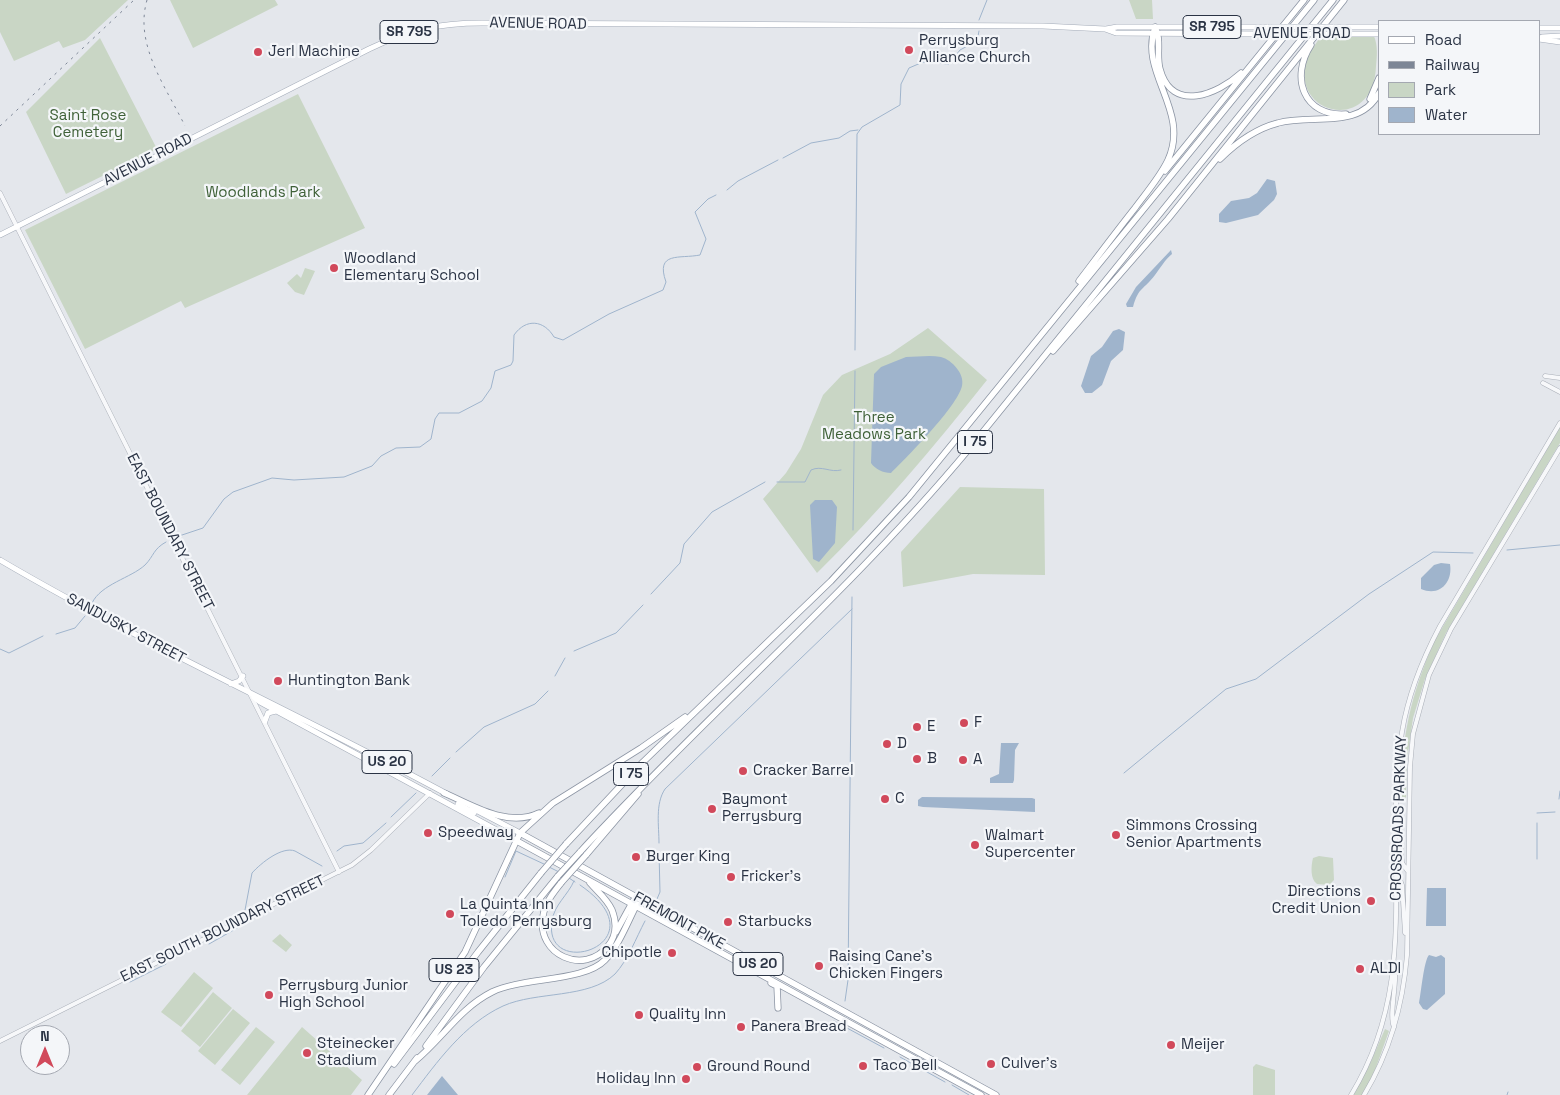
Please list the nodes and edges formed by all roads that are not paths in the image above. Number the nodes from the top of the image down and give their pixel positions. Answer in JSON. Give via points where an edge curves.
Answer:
{"nodes":[{"id":1,"x":1304,"y":0,"type":"edge"},
{"id":2,"x":1314,"y":0,"type":"edge"},
{"id":3,"x":1333,"y":0,"type":"edge"},
{"id":4,"x":1344,"y":0,"type":"edge"},
{"id":5,"x":1332,"y":14,"type":"junction"},
{"id":6,"x":1378,"y":28,"type":"edge"},
{"id":7,"x":1540,"y":28,"type":"edge"},
{"id":8,"x":1560,"y":28,"type":"edge"},
{"id":9,"x":1156,"y":31,"type":"junction"},
{"id":10,"x":1378,"y":34,"type":"edge"},
{"id":11,"x":1540,"y":38,"type":"edge"},
{"id":12,"x":1560,"y":39,"type":"edge"},
{"id":13,"x":1254,"y":62,"type":"junction"},
{"id":14,"x":1378,"y":80,"type":"edge"},
{"id":15,"x":1378,"y":94,"type":"edge"},
{"id":16,"x":1204,"y":174,"type":"junction"},
{"id":17,"x":0,"y":192,"type":"edge"},
{"id":18,"x":1140,"y":200,"type":"junction"},
{"id":19,"x":17,"y":226,"type":"junction"},
{"id":20,"x":0,"y":235,"type":"edge"},
{"id":21,"x":1054,"y":317,"type":"junction"},
{"id":22,"x":1032,"y":371,"type":"junction"},
{"id":23,"x":1545,"y":376,"type":"dead end"},
{"id":24,"x":1560,"y":378,"type":"edge"},
{"id":25,"x":1543,"y":383,"type":"dead end"},
{"id":26,"x":1560,"y":392,"type":"edge"},
{"id":27,"x":1560,"y":423,"type":"edge"},
{"id":28,"x":1560,"y":448,"type":"edge"},
{"id":29,"x":0,"y":560,"type":"edge"},
{"id":30,"x":243,"y":676,"type":"junction"},
{"id":31,"x":231,"y":684,"type":"junction"},
{"id":32,"x":252,"y":695,"type":"junction"},
{"id":33,"x":699,"y":706,"type":"junction"},
{"id":34,"x":277,"y":711,"type":"junction"},
{"id":35,"x":265,"y":721,"type":"junction"},
{"id":36,"x":430,"y":793,"type":"junction"},
{"id":37,"x":444,"y":793,"type":"junction"},
{"id":38,"x":545,"y":810,"type":"junction"},
{"id":39,"x":1397,"y":812,"type":"junction"},
{"id":40,"x":485,"y":815,"type":"junction"},
{"id":41,"x":520,"y":833,"type":"junction"},
{"id":42,"x":516,"y":840,"type":"junction"},
{"id":43,"x":583,"y":853,"type":"junction"},
{"id":44,"x":339,"y":872,"type":"junction"},
{"id":45,"x":1396,"y":872,"type":"junction"},
{"id":46,"x":1408,"y":872,"type":"junction"},
{"id":47,"x":587,"y":880,"type":"junction"},
{"id":48,"x":595,"y":884,"type":"junction"},
{"id":49,"x":637,"y":898,"type":"junction"},
{"id":50,"x":634,"y":905,"type":"junction"},
{"id":51,"x":614,"y":936,"type":"junction"},
{"id":52,"x":1407,"y":937,"type":"junction"},
{"id":53,"x":1395,"y":958,"type":"junction"},
{"id":54,"x":754,"y":970,"type":"junction"},
{"id":55,"x":778,"y":1008,"type":"dead end"},
{"id":56,"x":1394,"y":1027,"type":"junction"},
{"id":57,"x":0,"y":1041,"type":"edge"},
{"id":58,"x":896,"y":1044,"type":"junction"},
{"id":59,"x":415,"y":1061,"type":"junction"},
{"id":60,"x":369,"y":1095,"type":"edge"},
{"id":61,"x":389,"y":1095,"type":"edge"},
{"id":62,"x":981,"y":1095,"type":"edge"},
{"id":63,"x":996,"y":1095,"type":"edge"},
{"id":64,"x":1351,"y":1095,"type":"edge"},
{"id":65,"x":1364,"y":1095,"type":"edge"}],
"edges":[{"from":1,"to":13,"type":"highway"},
{"from":2,"to":21,"type":"highway","number":"I 75"},
{"from":3,"to":22,"type":"highway","number":"I 75"},
{"from":4,"to":5,"type":"highway"},
{"from":5,"to":14,"type":"highway","via":[[1301,65],[1301,85],[1308,99],[1324,111],[1348,113],[1358,110],[1370,100]]},
{"from":5,"to":16,"type":"highway"},
{"from":6,"to":9,"type":"main road","name":"AVENUE ROAD","number":"SR 795","bridge":true},
{"from":7,"to":8,"type":"main road"},
{"from":9,"to":10,"type":"main road","name":"AVENUE ROAD","number":"SR 795","bridge":true},
{"from":9,"to":13,"type":"highway","via":[[1162,74],[1170,86],[1183,94],[1198,97],[1213,93]]},
{"from":9,"to":18,"type":"highway","via":[[1154,67],[1172,114],[1174,137],[1165,166]]},
{"from":9,"to":19,"type":"main road","name":"AVENUE ROAD","number":"SR 795","via":[[1116,26],[1105,29],[482,23],[426,27],[369,49]]},
{"from":11,"to":12,"type":"main road"},
{"from":13,"to":18,"type":"highway"},
{"from":15,"to":16,"type":"highway","via":[[1368,108],[1354,115],[1288,120],[1259,130],[1233,147]]},
{"from":16,"to":22,"type":"highway","via":[[1115,281]]},
{"from":17,"to":19,"type":"street","name":"EAST BOUNDARY STREET"},
{"from":18,"to":21,"type":"highway"},
{"from":19,"to":20,"type":"main road","number":"SR 795"},
{"from":19,"to":30,"type":"street","name":"EAST BOUNDARY STREET"},
{"from":21,"to":33,"type":"highway","number":"I 75","via":[[957,441],[887,521],[831,581]]},
{"from":22,"to":43,"type":"highway","number":"I 75","via":[[889,541],[659,768]]},
{"from":23,"to":24,"type":"street"},
{"from":25,"to":26,"type":"street"},
{"from":27,"to":39,"type":"street","name":"CROSSROADS PARKWAY","via":[[1425,656],[1410,694],[1402,731]]},
{"from":28,"to":46,"type":"street","name":"CROSSROADS PARKWAY","via":[[1447,637],[1424,689],[1411,752]]},
{"from":29,"to":31,"type":"main road","name":"SANDUSKY STREET","number":"US 20"},
{"from":30,"to":31,"type":"main road","via":[[239,682]]},
{"from":30,"to":32,"type":"street","name":"EAST BOUNDARY STREET"},
{"from":31,"to":32,"type":"main road","name":"SANDUSKY STREET","number":"US 20"},
{"from":32,"to":34,"type":"main road","name":"SANDUSKY STREET","number":"US 20"},
{"from":32,"to":35,"type":"street","name":"EAST BOUNDARY STREET"},
{"from":32,"to":37,"type":"main road","name":"SANDUSKY STREET","number":"US 20","via":[[333,733]]},
{"from":33,"to":38,"type":"highway"},
{"from":33,"to":60,"type":"highway","number":"I 75","bridge":true,"via":[[566,844],[478,952]]},
{"from":34,"to":35,"type":"main road","via":[[268,713]]},
{"from":34,"to":36,"type":"main road","name":"SANDUSKY STREET","number":"US 20"},
{"from":35,"to":44,"type":"street","name":"EAST BOUNDARY STREET"},
{"from":36,"to":40,"type":"main road"},
{"from":36,"to":42,"type":"main road","name":"SANDUSKY STREET","number":"US 20"},
{"from":36,"to":44,"type":"street","name":"EAST SOUTH BOUNDARY STREET","via":[[371,850]]},
{"from":37,"to":38,"type":"highway","via":[[501,817],[524,818]]},
{"from":37,"to":40,"type":"main road","name":"SANDUSKY STREET","number":"US 20"},
{"from":38,"to":41,"type":"highway"},
{"from":39,"to":45,"type":"street","name":"CROSSROADS PARKWAY"},
{"from":39,"to":46,"type":"street","via":[[1402,863]]},
{"from":40,"to":41,"type":"main road","name":"SANDUSKY STREET","number":"US 20"},
{"from":41,"to":42,"type":"highway","number":"US 23"},
{"from":41,"to":49,"type":"highway","name":"FREMONT PIKE","number":"US 20"},
{"from":42,"to":47,"type":"highway","name":"FREMONT PIKE","number":"US 20"},
{"from":42,"to":60,"type":"highway","number":"US 23","via":[[465,952]]},
{"from":43,"to":51,"type":"highway","bridge":true,"via":[[549,900],[542,919],[544,936],[552,950],[566,959],[586,960],[600,954]]},
{"from":43,"to":59,"type":"highway","number":"I 75","bridge":true,"via":[[558,876],[484,967]]},
{"from":44,"to":57,"type":"street","name":"EAST SOUTH BOUNDARY STREET"},
{"from":45,"to":52,"type":"street","via":[[1402,885]]},
{"from":45,"to":53,"type":"street","name":"CROSSROADS PARKWAY"},
{"from":46,"to":52,"type":"street","name":"CROSSROADS PARKWAY"},
{"from":47,"to":48,"type":"highway","name":"FREMONT PIKE","number":"US 20"},
{"from":47,"to":51,"type":"highway","via":[[611,908],[616,926]]},
{"from":48,"to":49,"type":"highway"},
{"from":48,"to":50,"type":"highway","name":"FREMONT PIKE","number":"US 20"},
{"from":49,"to":50,"type":"highway"},
{"from":49,"to":58,"type":"highway","name":"FREMONT PIKE","number":"US 20"},
{"from":50,"to":51,"type":"highway"},
{"from":50,"to":54,"type":"highway","name":"FREMONT PIKE","number":"US 20"},
{"from":50,"to":59,"type":"highway","number":"US 23","via":[[609,956],[599,966],[583,972],[523,982],[494,992],[466,1009]]},
{"from":52,"to":56,"type":"street","name":"CROSSROADS PARKWAY","via":[[1404,985]]},
{"from":53,"to":56,"type":"street","via":[[1391,1020]]},
{"from":53,"to":64,"type":"street","name":"CROSSROADS PARKWAY","via":[[1389,1001],[1380,1033]]},
{"from":54,"to":55,"type":"highway","via":[[777,986]]},
{"from":54,"to":58,"type":"highway","name":"FREMONT PIKE","number":"US 20","via":[[857,1027]]},
{"from":56,"to":65,"type":"street","name":"CROSSROADS PARKWAY","via":[[1382,1061]]},
{"from":58,"to":62,"type":"highway","name":"FREMONT PIKE","number":"US 20"},
{"from":58,"to":63,"type":"highway","name":"FREMONT PIKE","number":"US 20"},
{"from":59,"to":61,"type":"highway","number":"I 75"}]}
